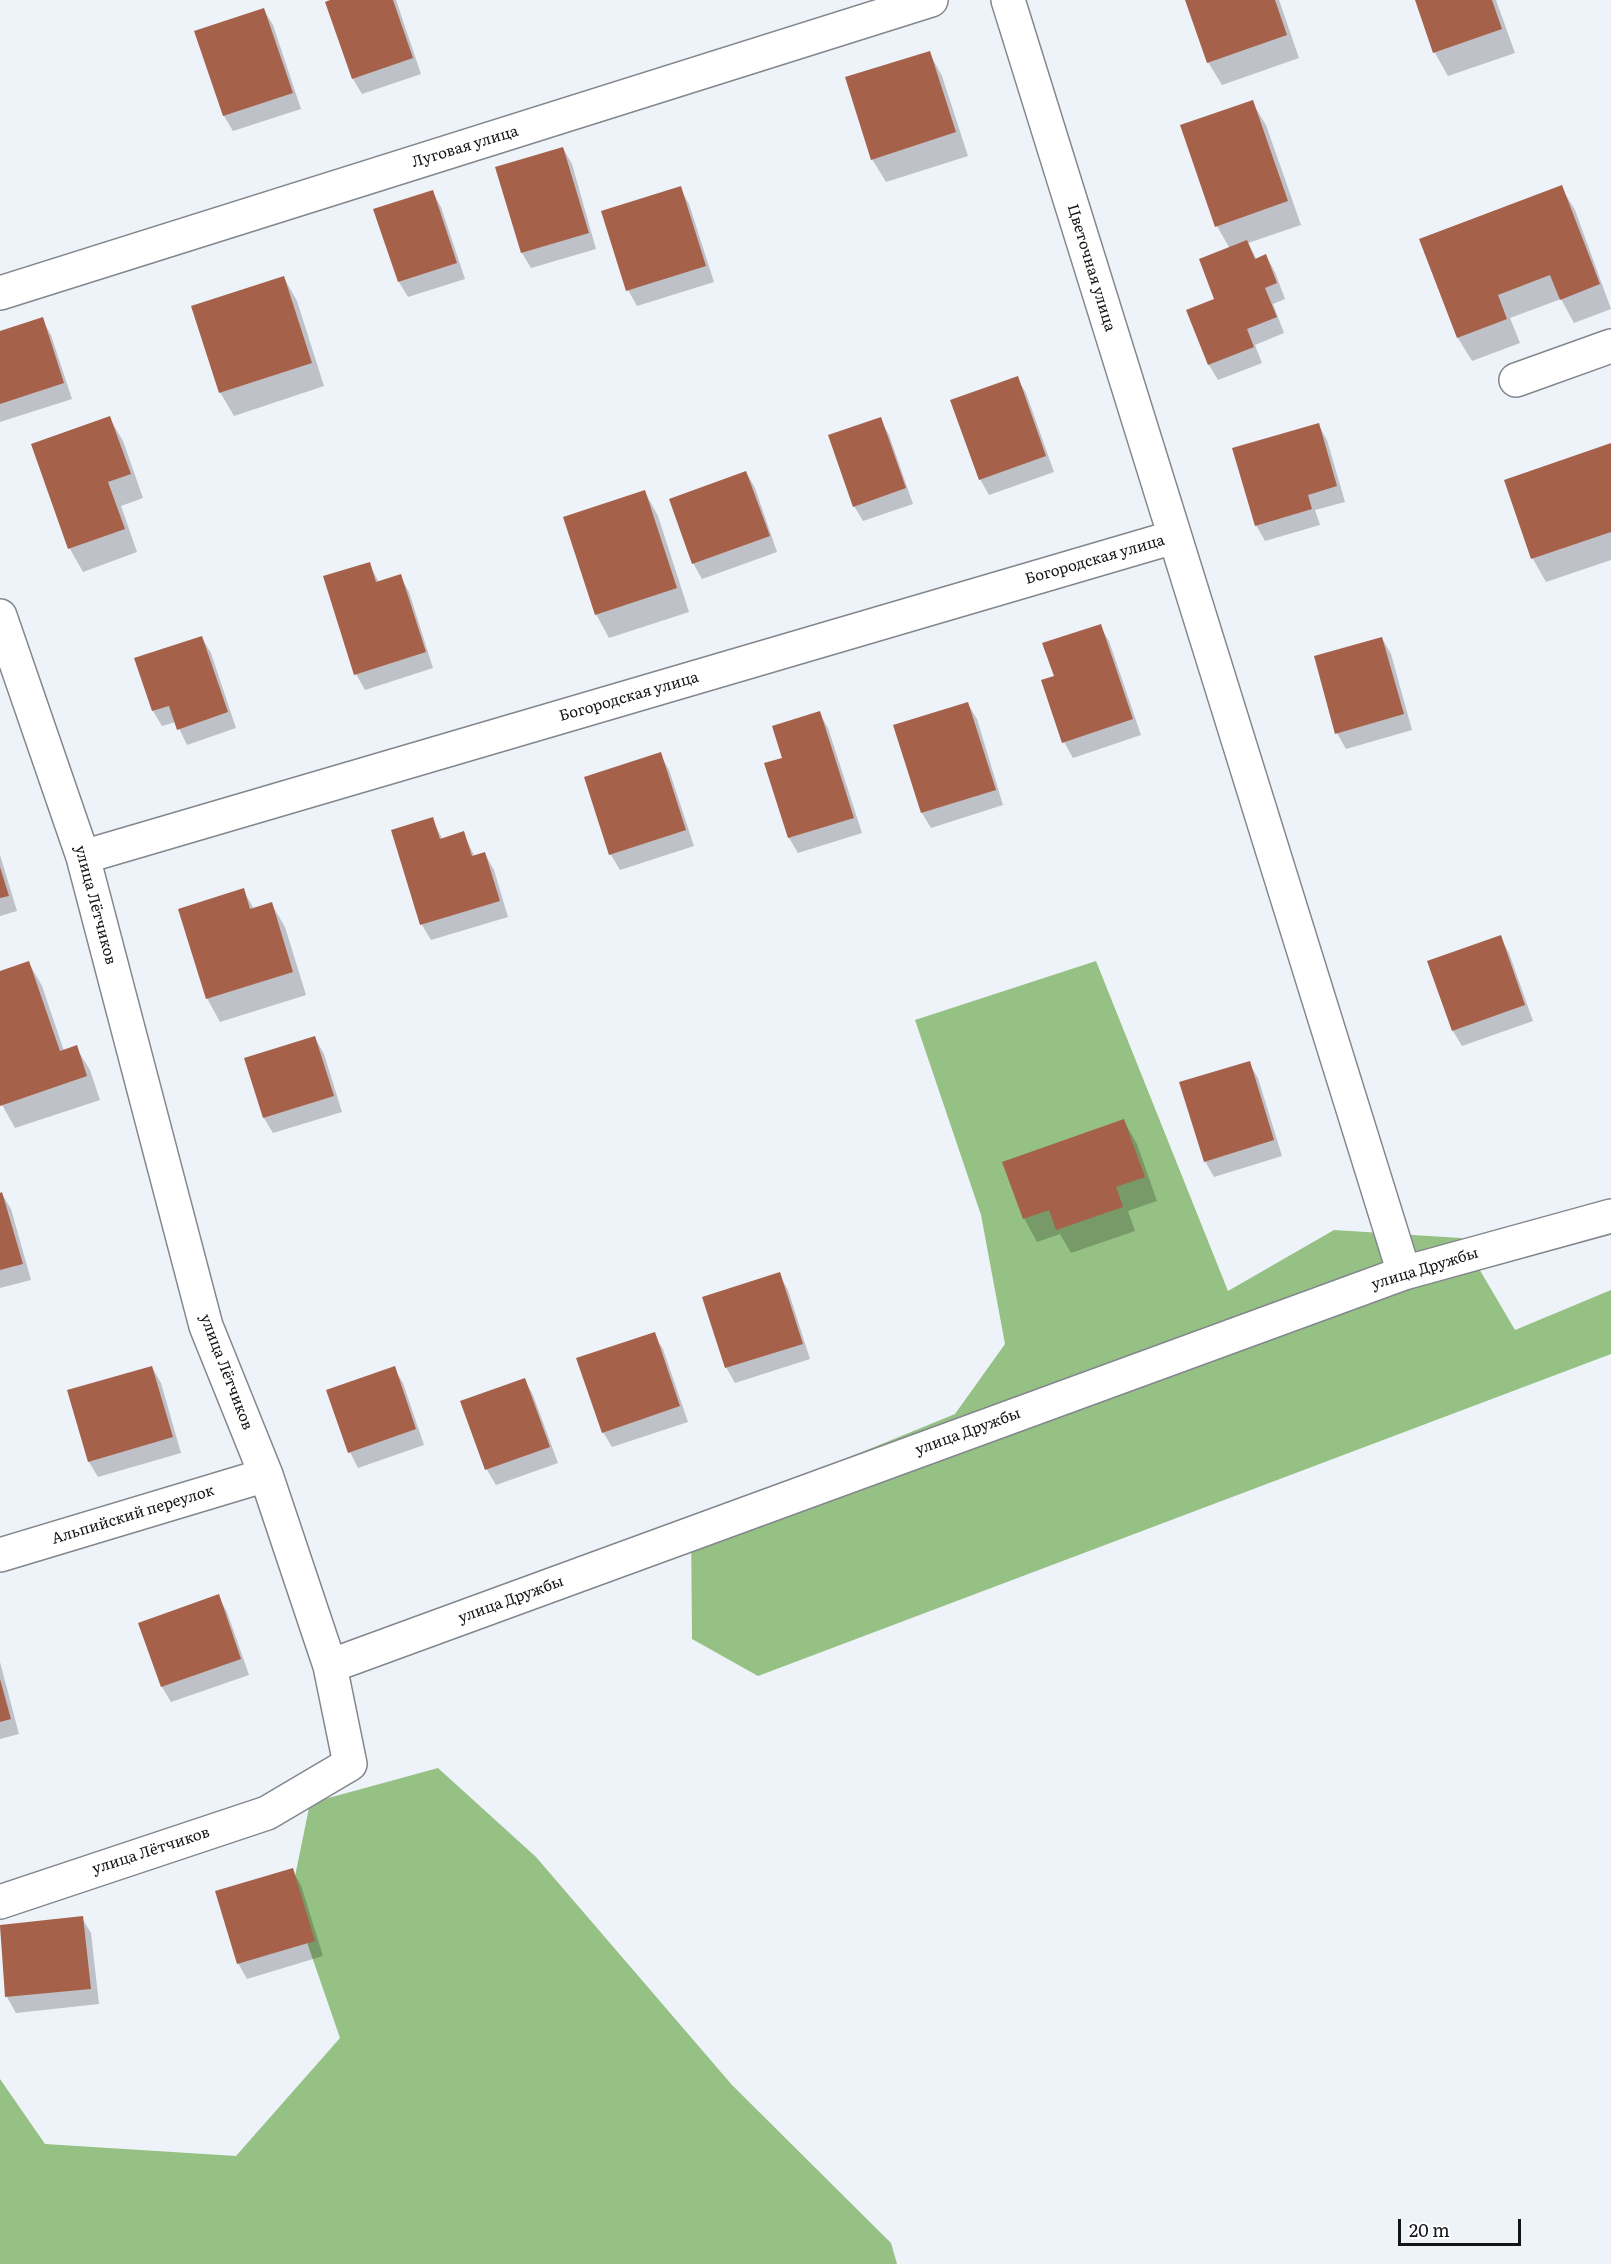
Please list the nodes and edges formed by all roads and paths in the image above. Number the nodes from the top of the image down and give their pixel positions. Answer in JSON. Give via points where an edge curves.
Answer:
{"nodes":[{"id":1,"x":931,"y":0,"type":"edge"},
{"id":2,"x":1008,"y":0,"type":"edge"},
{"id":3,"x":0,"y":293,"type":"edge"},
{"id":4,"x":1611,"y":346,"type":"edge"},
{"id":5,"x":1516,"y":380,"type":"dead end"},
{"id":6,"x":1174,"y":537,"type":"junction"},
{"id":7,"x":0,"y":616,"type":"edge"},
{"id":8,"x":84,"y":857,"type":"junction"},
{"id":9,"x":1611,"y":1216,"type":"edge"},
{"id":10,"x":1404,"y":1272,"type":"junction"},
{"id":11,"x":266,"y":1475,"type":"junction"},
{"id":12,"x":0,"y":1556,"type":"edge"},
{"id":13,"x":330,"y":1666,"type":"junction"},
{"id":14,"x":0,"y":1902,"type":"edge"}],
"edges":[{"from":1,"to":3,"type":"street","name":"Луговая улица"},
{"from":2,"to":6,"type":"street","name":"Цветочная улица"},
{"from":4,"to":5,"type":"street"},
{"from":6,"to":8,"type":"street","name":"Богородская улица"},
{"from":6,"to":10,"type":"street","name":"Цветочная улица"},
{"from":7,"to":8,"type":"street","name":"улица Лётчиков"},
{"from":8,"to":11,"type":"street","name":"улица Лётчиков","via":[[206,1326]]},
{"from":9,"to":10,"type":"street","name":"улица Дружбы"},
{"from":10,"to":13,"type":"street","name":"улица Дружбы"},
{"from":11,"to":12,"type":"street","name":"Альпийский переулок"},
{"from":11,"to":13,"type":"street","name":"улица Лётчиков"},
{"from":13,"to":14,"type":"street","name":"улица Лётчиков","via":[[350,1764],[267,1813]]}]}
